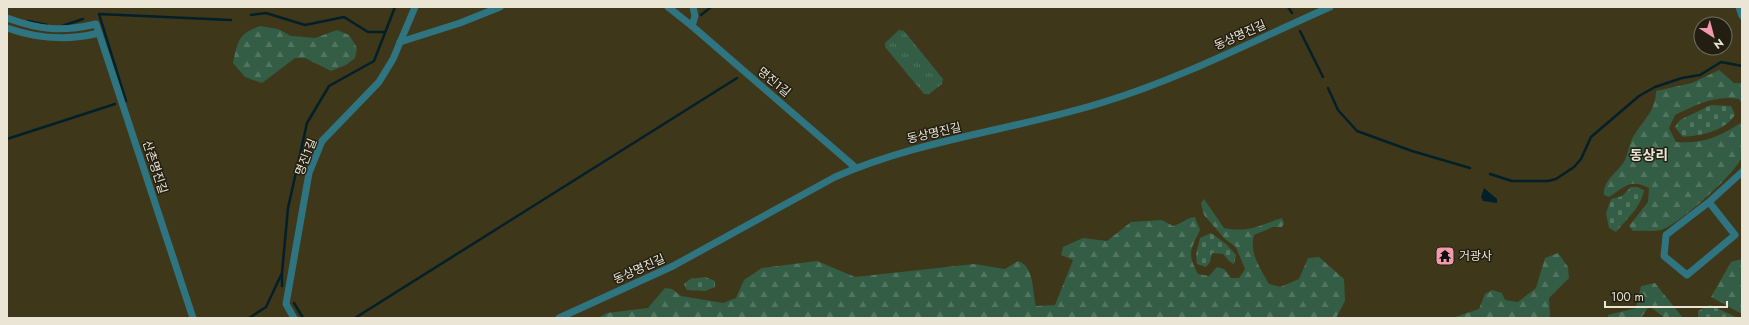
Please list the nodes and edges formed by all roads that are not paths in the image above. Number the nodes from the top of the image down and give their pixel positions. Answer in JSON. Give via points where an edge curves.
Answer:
{"nodes":[{"id":1,"x":416,"y":7,"type":"edge"},
{"id":2,"x":500,"y":7,"type":"edge"},
{"id":3,"x":668,"y":7,"type":"edge"},
{"id":4,"x":693,"y":7,"type":"edge"},
{"id":5,"x":1330,"y":7,"type":"edge"},
{"id":6,"x":1739,"y":7,"type":"edge"},
{"id":7,"x":1742,"y":16,"type":"edge"},
{"id":8,"x":7,"y":18,"type":"edge"},
{"id":9,"x":692,"y":26,"type":"junction"},
{"id":10,"x":7,"y":28,"type":"edge"},
{"id":11,"x":99,"y":33,"type":"junction"},
{"id":12,"x":400,"y":42,"type":"junction"},
{"id":13,"x":856,"y":168,"type":"junction"},
{"id":14,"x":1742,"y":172,"type":"edge"},
{"id":15,"x":1709,"y":202,"type":"junction"},
{"id":16,"x":192,"y":315,"type":"edge"},
{"id":17,"x":294,"y":318,"type":"edge"},
{"id":18,"x":559,"y":318,"type":"edge"}],
"edges":[{"from":1,"to":12,"type":"street","name":"명진1길"},
{"from":2,"to":12,"type":"street"},
{"from":3,"to":9,"type":"street","name":"명진1길"},
{"from":4,"to":9,"type":"street","via":[[695,16]]},
{"from":5,"to":13,"type":"street","name":"동상명진길","via":[[1151,86],[1117,98],[899,153]]},
{"from":6,"to":7,"type":"street"},
{"from":8,"to":11,"type":"street","name":"산촌명진길","via":[[39,28],[62,30],[96,24]]},
{"from":9,"to":13,"type":"street","name":"명진1길"},
{"from":10,"to":11,"type":"street","via":[[23,34],[57,39]]},
{"from":11,"to":16,"type":"street","name":"산촌명진길"},
{"from":12,"to":17,"type":"street","name":"명진1길","via":[[379,82],[322,141],[309,173],[286,304]]},
{"from":13,"to":18,"type":"street","name":"동상명진길","via":[[673,266]]},
{"from":14,"to":15,"type":"street"},
{"from":15,"to":15,"type":"street","via":[[1734,235],[1687,275],[1664,256],[1666,235]]}]}
